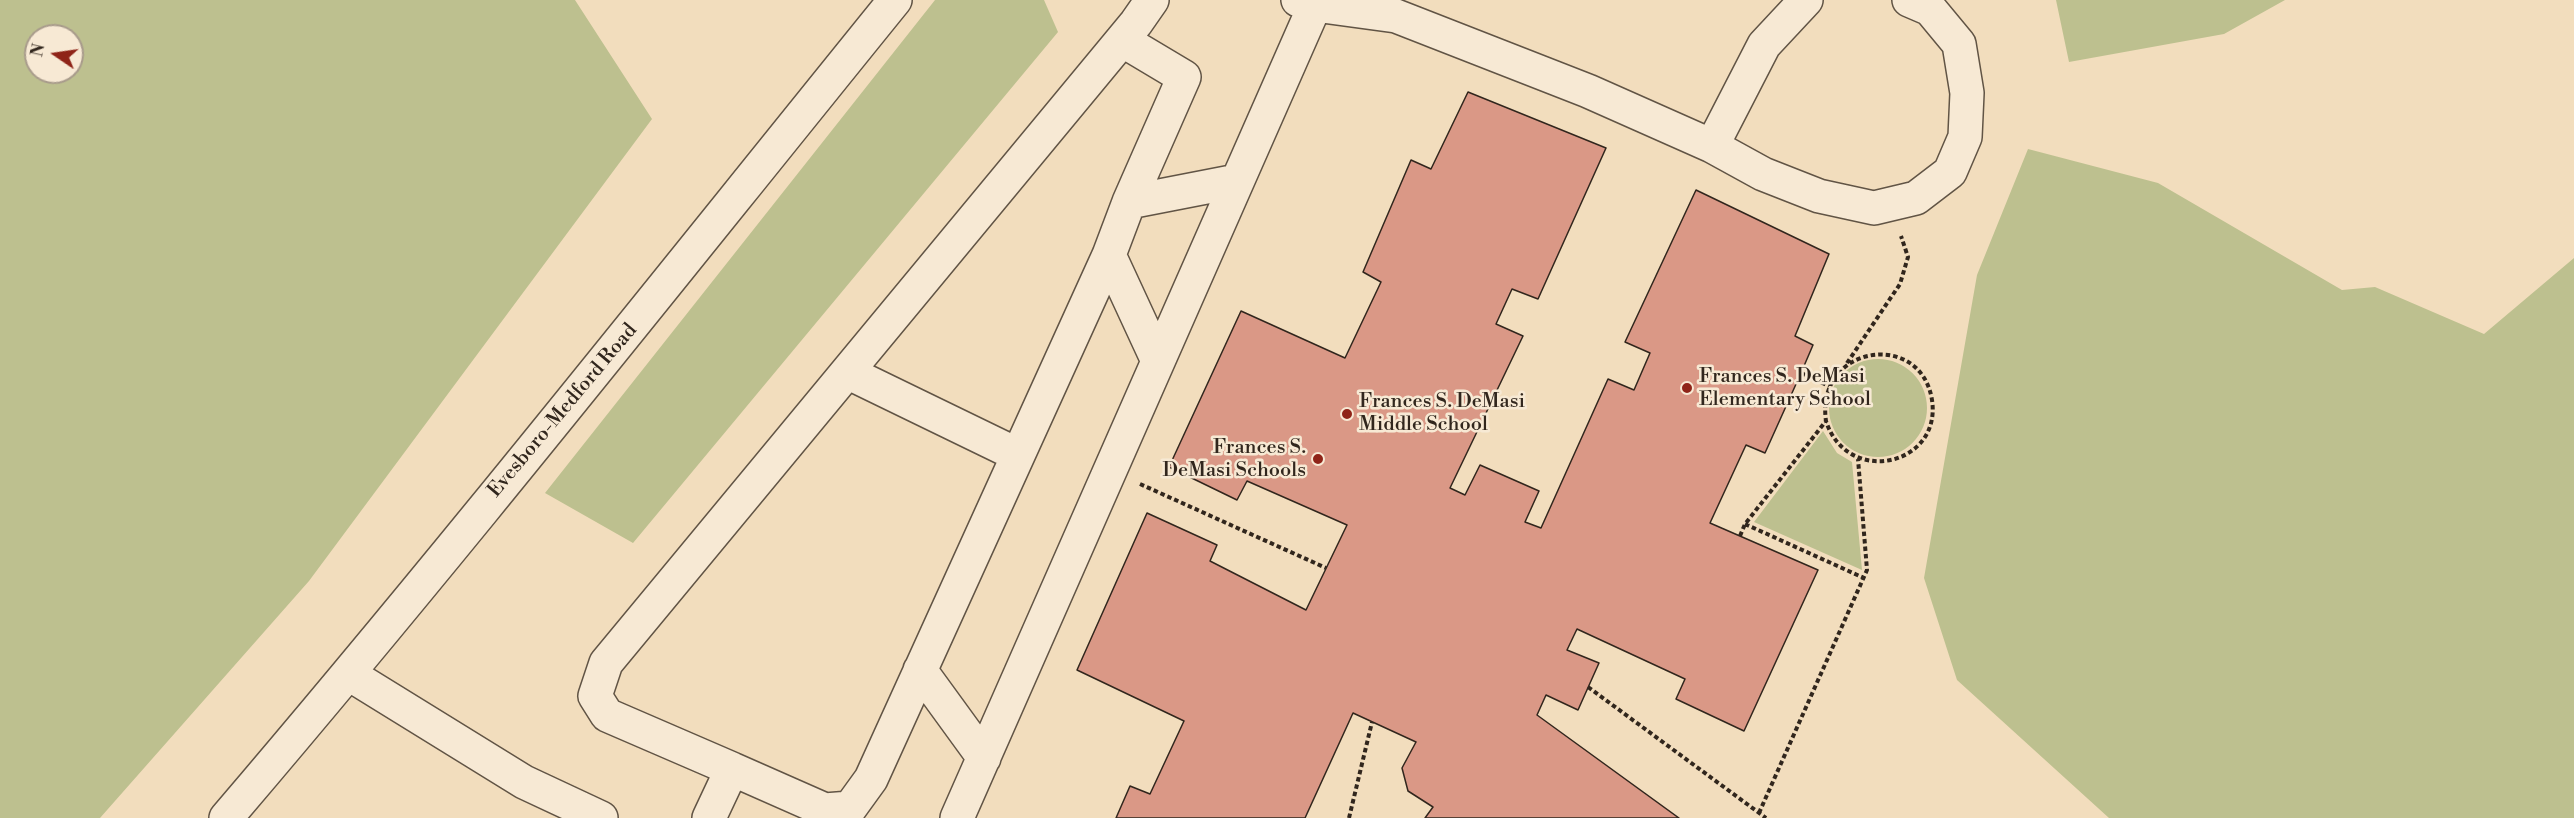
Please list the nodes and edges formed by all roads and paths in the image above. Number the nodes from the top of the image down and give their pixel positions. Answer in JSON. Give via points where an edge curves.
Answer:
{"nodes":[{"id":1,"x":895,"y":0,"type":"edge"},
{"id":2,"x":1152,"y":0,"type":"edge"},
{"id":3,"x":1806,"y":0,"type":"edge"},
{"id":4,"x":1909,"y":0,"type":"edge"},
{"id":5,"x":1306,"y":2,"type":"edge"},
{"id":6,"x":1122,"y":40,"type":"junction"},
{"id":7,"x":1712,"y":146,"type":"junction"},
{"id":8,"x":1237,"y":181,"type":"junction"},
{"id":9,"x":1129,"y":202,"type":"junction"},
{"id":10,"x":1891,"y":204,"type":"junction"},
{"id":11,"x":1109,"y":255,"type":"junction"},
{"id":12,"x":1158,"y":361,"type":"junction"},
{"id":13,"x":1847,"y":364,"type":"junction"},
{"id":14,"x":847,"y":372,"type":"junction"},
{"id":15,"x":1801,"y":373,"type":"dead end"},
{"id":16,"x":1829,"y":386,"type":"junction"},
{"id":17,"x":1826,"y":421,"type":"junction"},
{"id":18,"x":1018,"y":455,"type":"junction"},
{"id":19,"x":1858,"y":459,"type":"junction"},
{"id":20,"x":1110,"y":471,"type":"junction"},
{"id":21,"x":1745,"y":524,"type":"junction"},
{"id":22,"x":1740,"y":536,"type":"dead end"},
{"id":23,"x":1326,"y":568,"type":"dead end"},
{"id":24,"x":1864,"y":578,"type":"junction"},
{"id":25,"x":920,"y":670,"type":"junction"},
{"id":26,"x":349,"y":674,"type":"junction"},
{"id":27,"x":1588,"y":687,"type":"dead end"},
{"id":28,"x":1372,"y":722,"type":"dead end"},
{"id":29,"x":984,"y":758,"type":"junction"},
{"id":30,"x":732,"y":769,"type":"junction"},
{"id":31,"x":1759,"y":813,"type":"junction"},
{"id":32,"x":226,"y":818,"type":"edge"},
{"id":33,"x":601,"y":818,"type":"edge"},
{"id":34,"x":709,"y":818,"type":"edge"},
{"id":35,"x":957,"y":818,"type":"edge"},
{"id":36,"x":1349,"y":818,"type":"edge"},
{"id":37,"x":1766,"y":818,"type":"edge"}],
"edges":[{"from":1,"to":26,"type":"street","name":"Evesboro-Medford Road"},
{"from":2,"to":6,"type":"street"},
{"from":3,"to":7,"type":"street","via":[[1764,45]]},
{"from":4,"to":10,"type":"street","via":[[1930,9],[1959,44],[1967,93],[1965,137],[1950,172],[1916,198]]},
{"from":5,"to":7,"type":"street","via":[[1396,16],[1588,91]]},
{"from":5,"to":8,"type":"street"},
{"from":6,"to":9,"type":"street","via":[[1184,78]]},
{"from":6,"to":14,"type":"street"},
{"from":7,"to":10,"type":"street","via":[[1763,174],[1819,196],[1874,208]]},
{"from":8,"to":9,"type":"street"},
{"from":8,"to":12,"type":"street"},
{"from":9,"to":11,"type":"street"},
{"from":10,"to":13,"type":"path","via":[[1908,257],[1906,270]]},
{"from":11,"to":12,"type":"street"},
{"from":11,"to":18,"type":"street"},
{"from":12,"to":20,"type":"street"},
{"from":13,"to":16,"type":"path"},
{"from":13,"to":19,"type":"path","via":[[1877,354],[1907,362],[1928,386],[1932,402],[1927,433],[1917,446],[1890,462]]},
{"from":14,"to":18,"type":"street"},
{"from":14,"to":30,"type":"street","via":[[606,663],[594,696],[607,715]]},
{"from":15,"to":16,"type":"path"},
{"from":16,"to":17,"type":"path"},
{"from":17,"to":19,"type":"path","via":[[1838,444]]},
{"from":17,"to":21,"type":"path"},
{"from":18,"to":25,"type":"street"},
{"from":19,"to":24,"type":"path","via":[[1867,570]]},
{"from":20,"to":23,"type":"path"},
{"from":20,"to":29,"type":"street"},
{"from":21,"to":22,"type":"path"},
{"from":21,"to":24,"type":"path"},
{"from":24,"to":31,"type":"path"},
{"from":25,"to":29,"type":"street"},
{"from":25,"to":30,"type":"street","via":[[871,779],[849,808],[825,810]]},
{"from":26,"to":32,"type":"street","name":"Evesboro-Medford Road"},
{"from":26,"to":33,"type":"street","via":[[524,782]]},
{"from":27,"to":31,"type":"path"},
{"from":28,"to":36,"type":"path"},
{"from":29,"to":35,"type":"street"},
{"from":30,"to":34,"type":"street"},
{"from":31,"to":37,"type":"path"}]}
